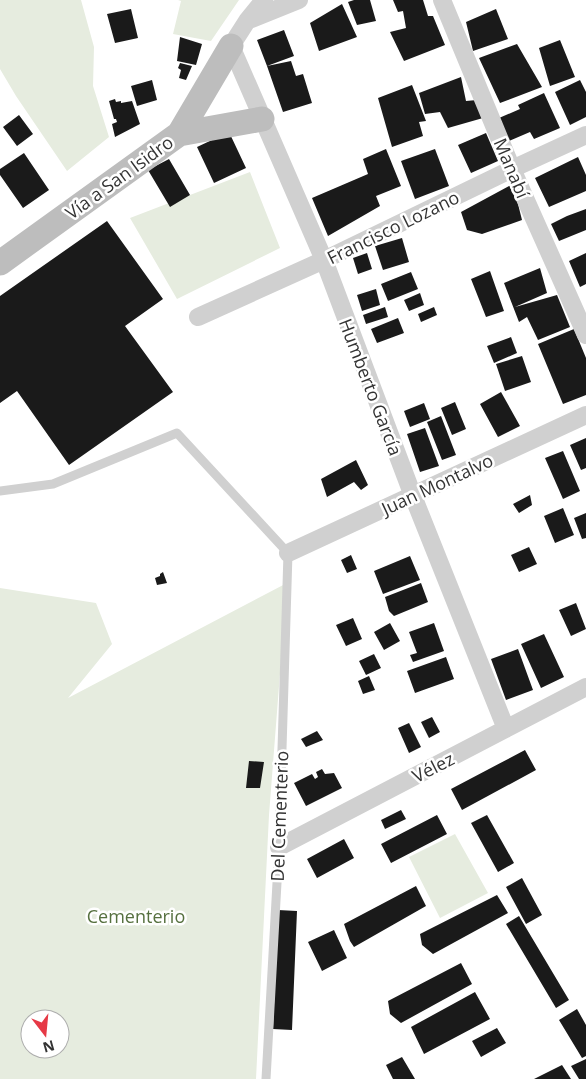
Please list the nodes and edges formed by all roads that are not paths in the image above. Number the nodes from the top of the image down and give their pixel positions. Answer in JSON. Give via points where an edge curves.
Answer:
{"nodes":[{"id":1,"x":264,"y":0,"type":"edge"},
{"id":2,"x":299,"y":0,"type":"edge"},
{"id":3,"x":442,"y":0,"type":"edge"},
{"id":4,"x":247,"y":21,"type":"junction"},
{"id":5,"x":231,"y":46,"type":"junction"},
{"id":6,"x":262,"y":118,"type":"junction"},
{"id":7,"x":180,"y":134,"type":"junction"},
{"id":8,"x":586,"y":135,"type":"edge"},
{"id":9,"x":512,"y":169,"type":"junction"},
{"id":10,"x":324,"y":260,"type":"junction"},
{"id":11,"x":0,"y":263,"type":"edge"},
{"id":12,"x":198,"y":317,"type":"dead end"},
{"id":13,"x":586,"y":335,"type":"edge"},
{"id":14,"x":586,"y":415,"type":"edge"},
{"id":15,"x":0,"y":491,"type":"edge"},
{"id":16,"x":412,"y":496,"type":"junction"},
{"id":17,"x":288,"y":553,"type":"junction"},
{"id":18,"x":586,"y":687,"type":"edge"},
{"id":19,"x":506,"y":730,"type":"junction"},
{"id":20,"x":279,"y":847,"type":"junction"},
{"id":21,"x":266,"y":1079,"type":"edge"}],
"edges":[{"from":1,"to":4,"type":"street"},
{"from":2,"to":4,"type":"street"},
{"from":3,"to":9,"type":"street","name":"Manabí"},
{"from":4,"to":5,"type":"street"},
{"from":5,"to":6,"type":"street","name":"Humberto García"},
{"from":5,"to":7,"type":"street","name":"Vía a San Isidro"},
{"from":6,"to":7,"type":"street"},
{"from":6,"to":10,"type":"street","name":"Humberto García"},
{"from":7,"to":11,"type":"street","name":"Vía a San Isidro"},
{"from":8,"to":9,"type":"street","name":"Francisco Lozano"},
{"from":9,"to":10,"type":"street","name":"Francisco Lozano"},
{"from":9,"to":13,"type":"street","name":"Manabí"},
{"from":10,"to":12,"type":"street","name":"Francisco Lozano"},
{"from":10,"to":16,"type":"street","name":"Humberto García"},
{"from":14,"to":16,"type":"street","name":"Juan Montalvo"},
{"from":15,"to":17,"type":"lane","via":[[53,484],[177,433]]},
{"from":16,"to":17,"type":"street","name":"Juan Montalvo"},
{"from":16,"to":19,"type":"street","name":"Humberto García"},
{"from":17,"to":20,"type":"lane","name":"Del Cementerio"},
{"from":18,"to":19,"type":"street","name":"Vélez"},
{"from":19,"to":20,"type":"street","name":"Vélez"},
{"from":20,"to":21,"type":"lane","name":"Del Cementerio"}]}
